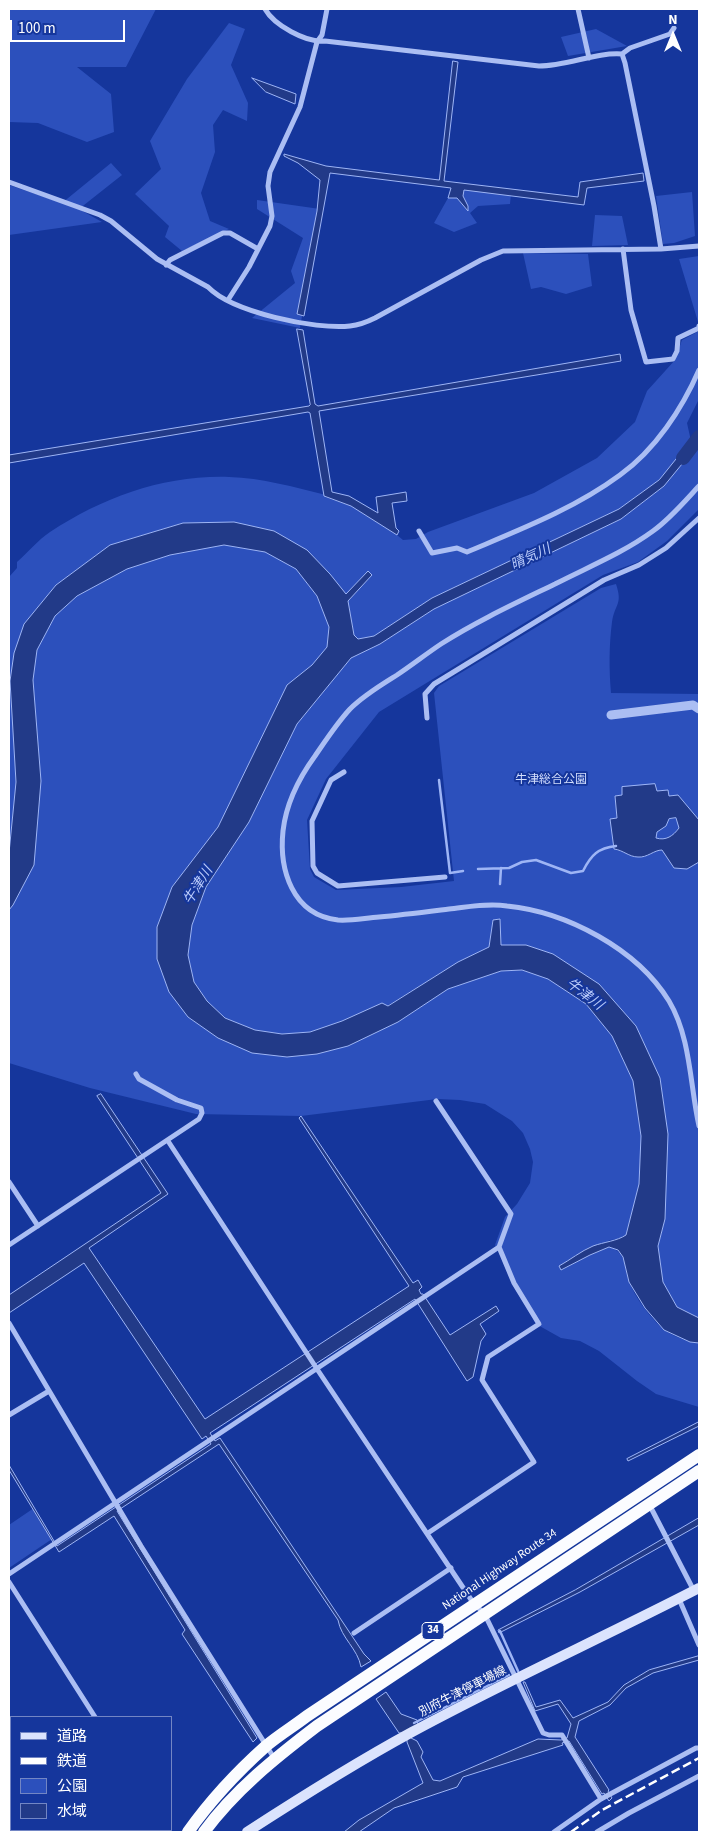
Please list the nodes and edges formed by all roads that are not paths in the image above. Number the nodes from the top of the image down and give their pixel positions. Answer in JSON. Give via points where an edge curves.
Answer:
{"nodes":[{"id":1,"x":265,"y":9,"type":"edge"},
{"id":2,"x":327,"y":9,"type":"edge"},
{"id":3,"x":578,"y":9,"type":"edge"},
{"id":4,"x":674,"y":28,"type":"dead end"},
{"id":5,"x":317,"y":42,"type":"junction"},
{"id":6,"x":622,"y":54,"type":"junction"},
{"id":7,"x":589,"y":58,"type":"junction"},
{"id":8,"x":9,"y":182,"type":"edge"},
{"id":9,"x":699,"y":246,"type":"edge"},
{"id":10,"x":661,"y":249,"type":"junction"},
{"id":11,"x":258,"y":250,"type":"junction"},
{"id":12,"x":623,"y":250,"type":"junction"},
{"id":13,"x":166,"y":265,"type":"junction"},
{"id":14,"x":228,"y":300,"type":"junction"},
{"id":15,"x":699,"y":326,"type":"edge"},
{"id":16,"x":699,"y":370,"type":"edge"},
{"id":17,"x":699,"y":486,"type":"edge"},
{"id":18,"x":699,"y":518,"type":"edge"},
{"id":19,"x":418,"y":531,"type":"dead end"},
{"id":20,"x":699,"y":709,"type":"edge"},
{"id":21,"x":612,"y":715,"type":"dead end"},
{"id":22,"x":427,"y":718,"type":"dead end"},
{"id":23,"x":344,"y":772,"type":"dead end"},
{"id":24,"x":444,"y":877,"type":"dead end"},
{"id":25,"x":136,"y":1074,"type":"dead end"},
{"id":26,"x":436,"y":1101,"type":"dead end"},
{"id":27,"x":699,"y":1126,"type":"edge"},
{"id":28,"x":168,"y":1141,"type":"junction"},
{"id":29,"x":9,"y":1182,"type":"edge"},
{"id":30,"x":38,"y":1226,"type":"junction"},
{"id":31,"x":9,"y":1245,"type":"edge"},
{"id":32,"x":499,"y":1246,"type":"junction"},
{"id":33,"x":9,"y":1323,"type":"edge"},
{"id":34,"x":316,"y":1368,"type":"junction"},
{"id":35,"x":49,"y":1391,"type":"junction"},
{"id":36,"x":9,"y":1415,"type":"edge"},
{"id":37,"x":699,"y":1455,"type":"edge"},
{"id":38,"x":699,"y":1471,"type":"edge"},
{"id":39,"x":642,"y":1493,"type":"junction"},
{"id":40,"x":116,"y":1503,"type":"junction"},
{"id":41,"x":650,"y":1505,"type":"junction"},
{"id":42,"x":428,"y":1533,"type":"junction"},
{"id":43,"x":451,"y":1568,"type":"junction"},
{"id":44,"x":9,"y":1574,"type":"edge"},
{"id":45,"x":9,"y":1582,"type":"edge"},
{"id":46,"x":696,"y":1590,"type":"edge"},
{"id":47,"x":679,"y":1599,"type":"junction"},
{"id":48,"x":474,"y":1604,"type":"junction"},
{"id":49,"x":484,"y":1613,"type":"junction"},
{"id":50,"x":354,"y":1633,"type":"dead end"},
{"id":51,"x":699,"y":1645,"type":"edge"},
{"id":52,"x":517,"y":1678,"type":"junction"},
{"id":53,"x":94,"y":1716,"type":"edge"},
{"id":54,"x":267,"y":1746,"type":"junction"},
{"id":55,"x":699,"y":1748,"type":"edge"},
{"id":56,"x":274,"y":1758,"type":"junction"},
{"id":57,"x":699,"y":1776,"type":"edge"},
{"id":58,"x":606,"y":1796,"type":"junction"},
{"id":59,"x":188,"y":1832,"type":"edge"},
{"id":60,"x":204,"y":1832,"type":"edge"},
{"id":61,"x":247,"y":1832,"type":"edge"},
{"id":62,"x":554,"y":1832,"type":"edge"},
{"id":63,"x":597,"y":1832,"type":"edge"}],
"edges":[{"from":1,"to":5,"type":"street","via":[[278,23]]},
{"from":2,"to":5,"type":"street","via":[[322,35]]},
{"from":3,"to":7,"type":"street"},
{"from":4,"to":6,"type":"street","via":[[670,34]]},
{"from":5,"to":7,"type":"street","via":[[539,66],[556,66]]},
{"from":5,"to":11,"type":"street","via":[[300,107],[270,172],[268,186],[272,216]]},
{"from":6,"to":7,"type":"street"},
{"from":6,"to":10,"type":"street"},
{"from":8,"to":13,"type":"street","via":[[100,215]]},
{"from":9,"to":10,"type":"street"},
{"from":10,"to":12,"type":"street"},
{"from":11,"to":13,"type":"street","via":[[230,232],[223,233]]},
{"from":11,"to":14,"type":"street"},
{"from":12,"to":14,"type":"street","via":[[503,251],[376,318],[350,326],[291,321]]},
{"from":12,"to":15,"type":"street","via":[[631,310],[646,362],[673,359],[678,338]]},
{"from":13,"to":14,"type":"street"},
{"from":16,"to":19,"type":"street","via":[[690,390],[659,437],[636,462],[599,490],[468,552],[457,548],[432,553]]},
{"from":17,"to":27,"type":"street","via":[[655,530],[621,551],[493,614],[376,687],[351,708],[307,768],[285,815],[281,849],[285,874],[295,894],[306,907],[338,920],[506,905],[568,921],[598,935],[628,956],[668,1000],[686,1048]]},
{"from":18,"to":22,"type":"street","via":[[666,548],[640,565],[604,580],[434,684],[425,694]]},
{"from":20,"to":21,"type":"street","via":[[693,705]]},
{"from":23,"to":24,"type":"street","via":[[331,780],[312,821],[313,866],[317,874],[338,886]]},
{"from":25,"to":28,"type":"street","via":[[139,1079],[177,1100],[201,1108],[199,1119]]},
{"from":26,"to":32,"type":"street","via":[[511,1214]]},
{"from":28,"to":30,"type":"street"},
{"from":28,"to":34,"type":"street"},
{"from":29,"to":30,"type":"street"},
{"from":30,"to":31,"type":"street"},
{"from":32,"to":34,"type":"street"},
{"from":32,"to":42,"type":"street","via":[[514,1283],[539,1324],[488,1357],[482,1380],[534,1462]]},
{"from":33,"to":35,"type":"street"},
{"from":34,"to":40,"type":"street"},
{"from":34,"to":42,"type":"street"},
{"from":35,"to":36,"type":"street"},
{"from":35,"to":40,"type":"street"},
{"from":37,"to":39,"type":"highway","name":"National Highway Route 34","number":"34"},
{"from":38,"to":41,"type":"highway","number":"34"},
{"from":39,"to":41,"type":"street"},
{"from":39,"to":48,"type":"highway","name":"National Highway Route 34","number":"34"},
{"from":40,"to":44,"type":"street"},
{"from":40,"to":54,"type":"street"},
{"from":41,"to":46,"type":"street"},
{"from":41,"to":49,"type":"highway","number":"34"},
{"from":42,"to":43,"type":"street"},
{"from":43,"to":48,"type":"street"},
{"from":43,"to":50,"type":"street"},
{"from":45,"to":53,"type":"street"},
{"from":46,"to":47,"type":"main road","name":"別府牛津停車場線"},
{"from":47,"to":51,"type":"street"},
{"from":47,"to":52,"type":"main road","name":"別府牛津停車場線"},
{"from":48,"to":49,"type":"street"},
{"from":48,"to":54,"type":"highway","name":"National Highway Route 34","number":"34"},
{"from":49,"to":52,"type":"street"},
{"from":49,"to":56,"type":"highway","number":"34"},
{"from":52,"to":58,"type":"street","via":[[543,1733],[562,1734]]},
{"from":52,"to":61,"type":"main road","name":"別府牛津停車場線","via":[[407,1735]]},
{"from":54,"to":56,"type":"street"},
{"from":54,"to":59,"type":"highway","name":"National Highway Route 34","number":"34","via":[[220,1793]]},
{"from":55,"to":58,"type":"street"},
{"from":56,"to":60,"type":"highway","number":"34","via":[[231,1798]]},
{"from":57,"to":63,"type":"street"},
{"from":58,"to":62,"type":"street"}]}
